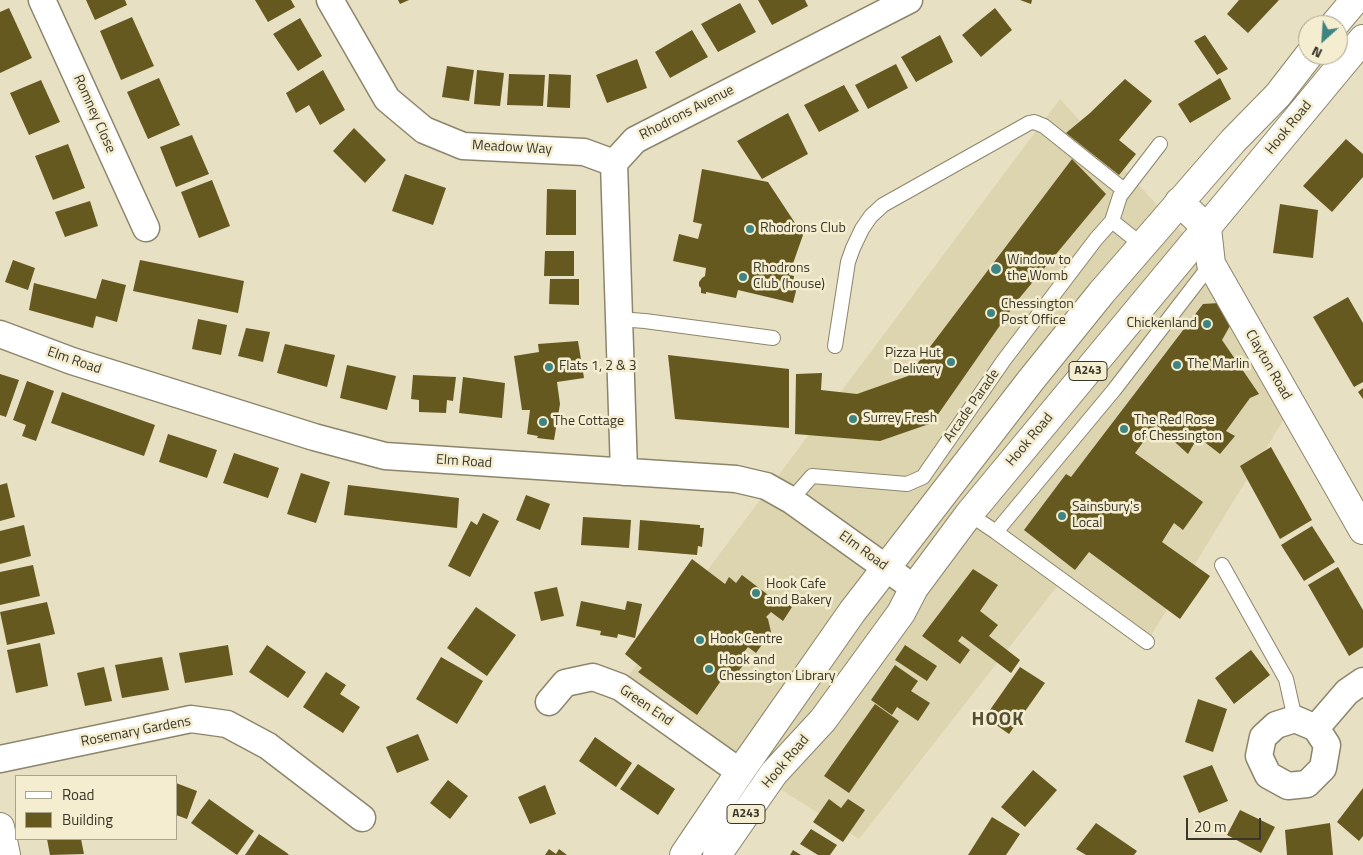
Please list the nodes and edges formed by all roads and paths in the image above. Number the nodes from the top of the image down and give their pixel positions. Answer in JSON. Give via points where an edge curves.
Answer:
{"nodes":[{"id":1,"x":42,"y":0,"type":"edge"},
{"id":2,"x":330,"y":0,"type":"edge"},
{"id":3,"x":909,"y":0,"type":"edge"},
{"id":4,"x":1355,"y":0,"type":"edge"},
{"id":5,"x":1342,"y":15,"type":"edge"},
{"id":6,"x":1363,"y":39,"type":"edge"},
{"id":7,"x":1301,"y":65,"type":"edge"},
{"id":8,"x":1160,"y":144,"type":"dead end"},
{"id":9,"x":614,"y":163,"type":"junction"},
{"id":10,"x":1124,"y":190,"type":"junction"},
{"id":11,"x":1179,"y":202,"type":"junction"},
{"id":12,"x":1112,"y":221,"type":"junction"},
{"id":13,"x":146,"y":228,"type":"dead end"},
{"id":14,"x":1207,"y":228,"type":"junction"},
{"id":15,"x":1142,"y":245,"type":"junction"},
{"id":16,"x":1211,"y":264,"type":"junction"},
{"id":17,"x":618,"y":319,"type":"junction"},
{"id":18,"x":0,"y":334,"type":"edge"},
{"id":19,"x":773,"y":338,"type":"dead end"},
{"id":20,"x":835,"y":346,"type":"dead end"},
{"id":21,"x":624,"y":472,"type":"junction"},
{"id":22,"x":791,"y":500,"type":"junction"},
{"id":23,"x":969,"y":514,"type":"junction"},
{"id":24,"x":1363,"y":530,"type":"edge"},
{"id":25,"x":996,"y":532,"type":"junction"},
{"id":26,"x":1222,"y":565,"type":"dead end"},
{"id":27,"x":886,"y":568,"type":"junction"},
{"id":28,"x":914,"y":588,"type":"junction"},
{"id":29,"x":1146,"y":642,"type":"dead end"},
{"id":30,"x":1363,"y":682,"type":"edge"},
{"id":31,"x":549,"y":702,"type":"dead end"},
{"id":32,"x":1305,"y":723,"type":"joint"},
{"id":33,"x":0,"y":759,"type":"edge"},
{"id":34,"x":740,"y":772,"type":"junction"},
{"id":35,"x":362,"y":818,"type":"dead end"},
{"id":36,"x":0,"y":827,"type":"edge"},
{"id":37,"x":6,"y":855,"type":"edge"},
{"id":38,"x":684,"y":855,"type":"edge"},
{"id":39,"x":718,"y":855,"type":"edge"}],
"edges":[{"from":1,"to":13,"type":"street","name":"Romney Close"},
{"from":2,"to":9,"type":"street","name":"Meadow Way","via":[[387,99],[424,130],[463,146],[584,152]]},
{"from":3,"to":9,"type":"street","name":"Rhodrons Avenue","via":[[635,140]]},
{"from":4,"to":5,"type":"main road"},
{"from":6,"to":14,"type":"main road","name":"Hook Road","number":"A243"},
{"from":7,"to":11,"type":"main road","number":"A243","via":[[1278,95]]},
{"from":8,"to":10,"type":"lane"},
{"from":9,"to":17,"type":"street"},
{"from":10,"to":12,"type":"lane"},
{"from":10,"to":20,"type":"lane","via":[[1044,126],[1029,123],[883,205],[870,216],[848,262]]},
{"from":11,"to":14,"type":"main road"},
{"from":11,"to":15,"type":"main road","number":"A243"},
{"from":12,"to":15,"type":"lane"},
{"from":12,"to":22,"type":"lane","name":"Arcade Parade","via":[[1004,360],[923,477],[908,484],[812,476]]},
{"from":14,"to":16,"type":"main road","name":"Clayton Road"},
{"from":14,"to":23,"type":"main road","name":"Hook Road","number":"A243"},
{"from":15,"to":27,"type":"main road","number":"A243"},
{"from":16,"to":24,"type":"main road","name":"Clayton Road"},
{"from":16,"to":25,"type":"lane","via":[[1114,390]]},
{"from":17,"to":19,"type":"lane"},
{"from":17,"to":21,"type":"street"},
{"from":18,"to":21,"type":"street","name":"Elm Road","via":[[81,364],[385,456]]},
{"from":21,"to":22,"type":"street","name":"Elm Road","via":[[736,479],[766,486]]},
{"from":22,"to":27,"type":"street","name":"Elm Road"},
{"from":23,"to":25,"type":"lane"},
{"from":23,"to":28,"type":"main road","name":"Hook Road","number":"A243"},
{"from":25,"to":29,"type":"lane"},
{"from":26,"to":32,"type":"lane","via":[[1286,679]]},
{"from":27,"to":28,"type":"street","name":"Elm Road"},
{"from":27,"to":34,"type":"main road"},
{"from":28,"to":39,"type":"main road","name":"Hook Road","number":"A243","via":[[902,613],[823,720],[774,773]]},
{"from":30,"to":32,"type":"street"},
{"from":31,"to":34,"type":"street","name":"Green End","via":[[565,683],[593,677],[620,687]]},
{"from":33,"to":35,"type":"street","name":"Rosemary Gardens","via":[[191,719],[227,724],[268,746]]},
{"from":34,"to":38,"type":"main road"},
{"from":36,"to":37,"type":"main road"}]}
